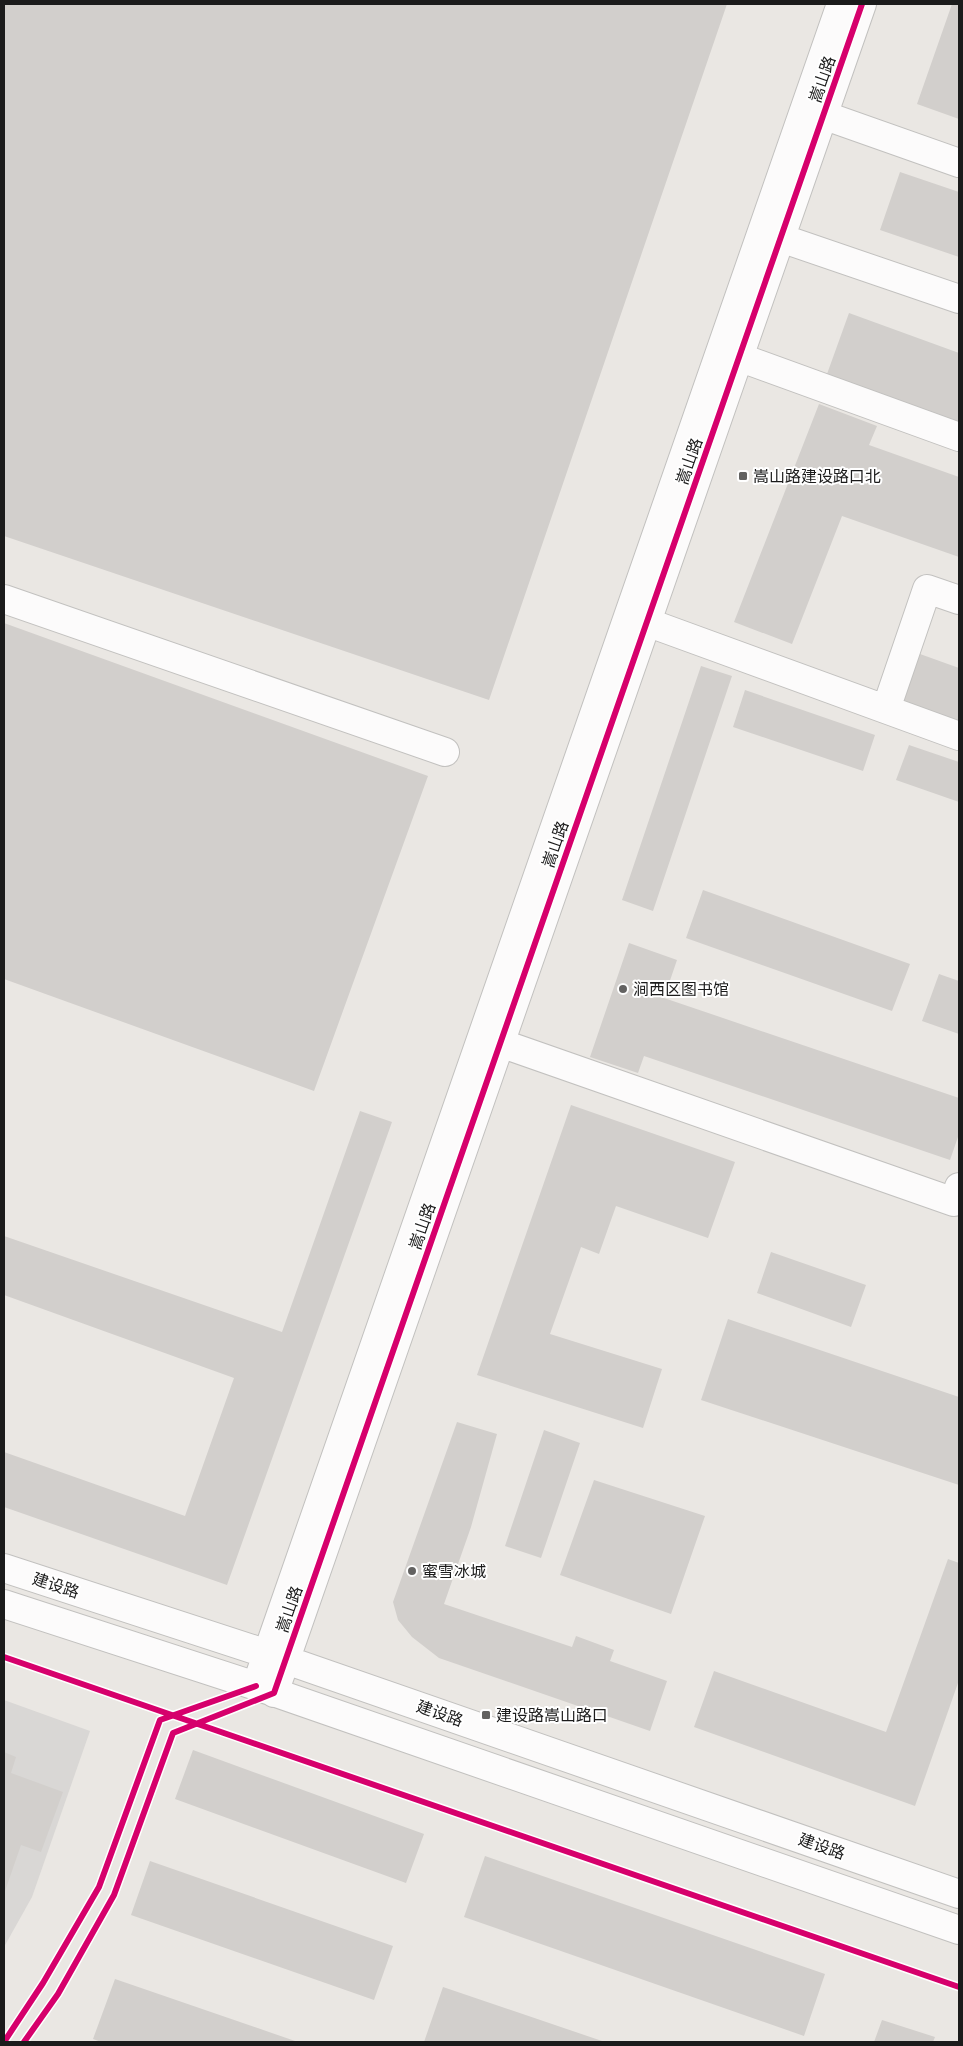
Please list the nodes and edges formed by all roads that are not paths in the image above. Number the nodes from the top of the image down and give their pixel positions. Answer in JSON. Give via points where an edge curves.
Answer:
{"nodes":[{"id":1,"x":841,"y":4,"type":"edge"},
{"id":2,"x":862,"y":4,"type":"edge"},
{"id":3,"x":814,"y":112,"type":"junction"},
{"id":4,"x":959,"y":163,"type":"edge"},
{"id":5,"x":771,"y":235,"type":"junction"},
{"id":6,"x":959,"y":299,"type":"edge"},
{"id":7,"x":730,"y":354,"type":"junction"},
{"id":8,"x":959,"y":437,"type":"edge"},
{"id":9,"x":4,"y":599,"type":"edge"},
{"id":10,"x":959,"y":600,"type":"edge"},
{"id":11,"x":638,"y":619,"type":"junction"},
{"id":12,"x":886,"y":709,"type":"junction"},
{"id":13,"x":959,"y":736,"type":"edge"},
{"id":14,"x":445,"y":752,"type":"dead end"},
{"id":15,"x":491,"y":1040,"type":"junction"},
{"id":16,"x":959,"y":1187,"type":"edge"},
{"id":17,"x":4,"y":1568,"type":"edge"},
{"id":18,"x":4,"y":1604,"type":"edge"},
{"id":19,"x":276,"y":1657,"type":"junction"},
{"id":20,"x":265,"y":1689,"type":"junction"},
{"id":21,"x":959,"y":1894,"type":"edge"},
{"id":22,"x":959,"y":1930,"type":"edge"}],
"edges":[{"from":1,"to":3,"type":"street","name":"嵩山路"},
{"from":2,"to":3,"type":"street","name":"嵩山路"},
{"from":3,"to":4,"type":"street"},
{"from":3,"to":5,"type":"street","name":"嵩山路"},
{"from":5,"to":6,"type":"street"},
{"from":5,"to":7,"type":"street","name":"嵩山路"},
{"from":7,"to":8,"type":"street"},
{"from":7,"to":11,"type":"street","name":"嵩山路"},
{"from":9,"to":14,"type":"street"},
{"from":10,"to":12,"type":"street","via":[[927,589]]},
{"from":11,"to":12,"type":"street"},
{"from":11,"to":15,"type":"street","name":"嵩山路"},
{"from":12,"to":13,"type":"street"},
{"from":15,"to":16,"type":"street","via":[[954,1202]]},
{"from":15,"to":19,"type":"street","name":"嵩山路"},
{"from":17,"to":19,"type":"street","name":"建设路"},
{"from":18,"to":20,"type":"street"},
{"from":19,"to":20,"type":"street","name":"嵩山路"},
{"from":19,"to":21,"type":"street","name":"建设路"},
{"from":20,"to":22,"type":"street"}]}
